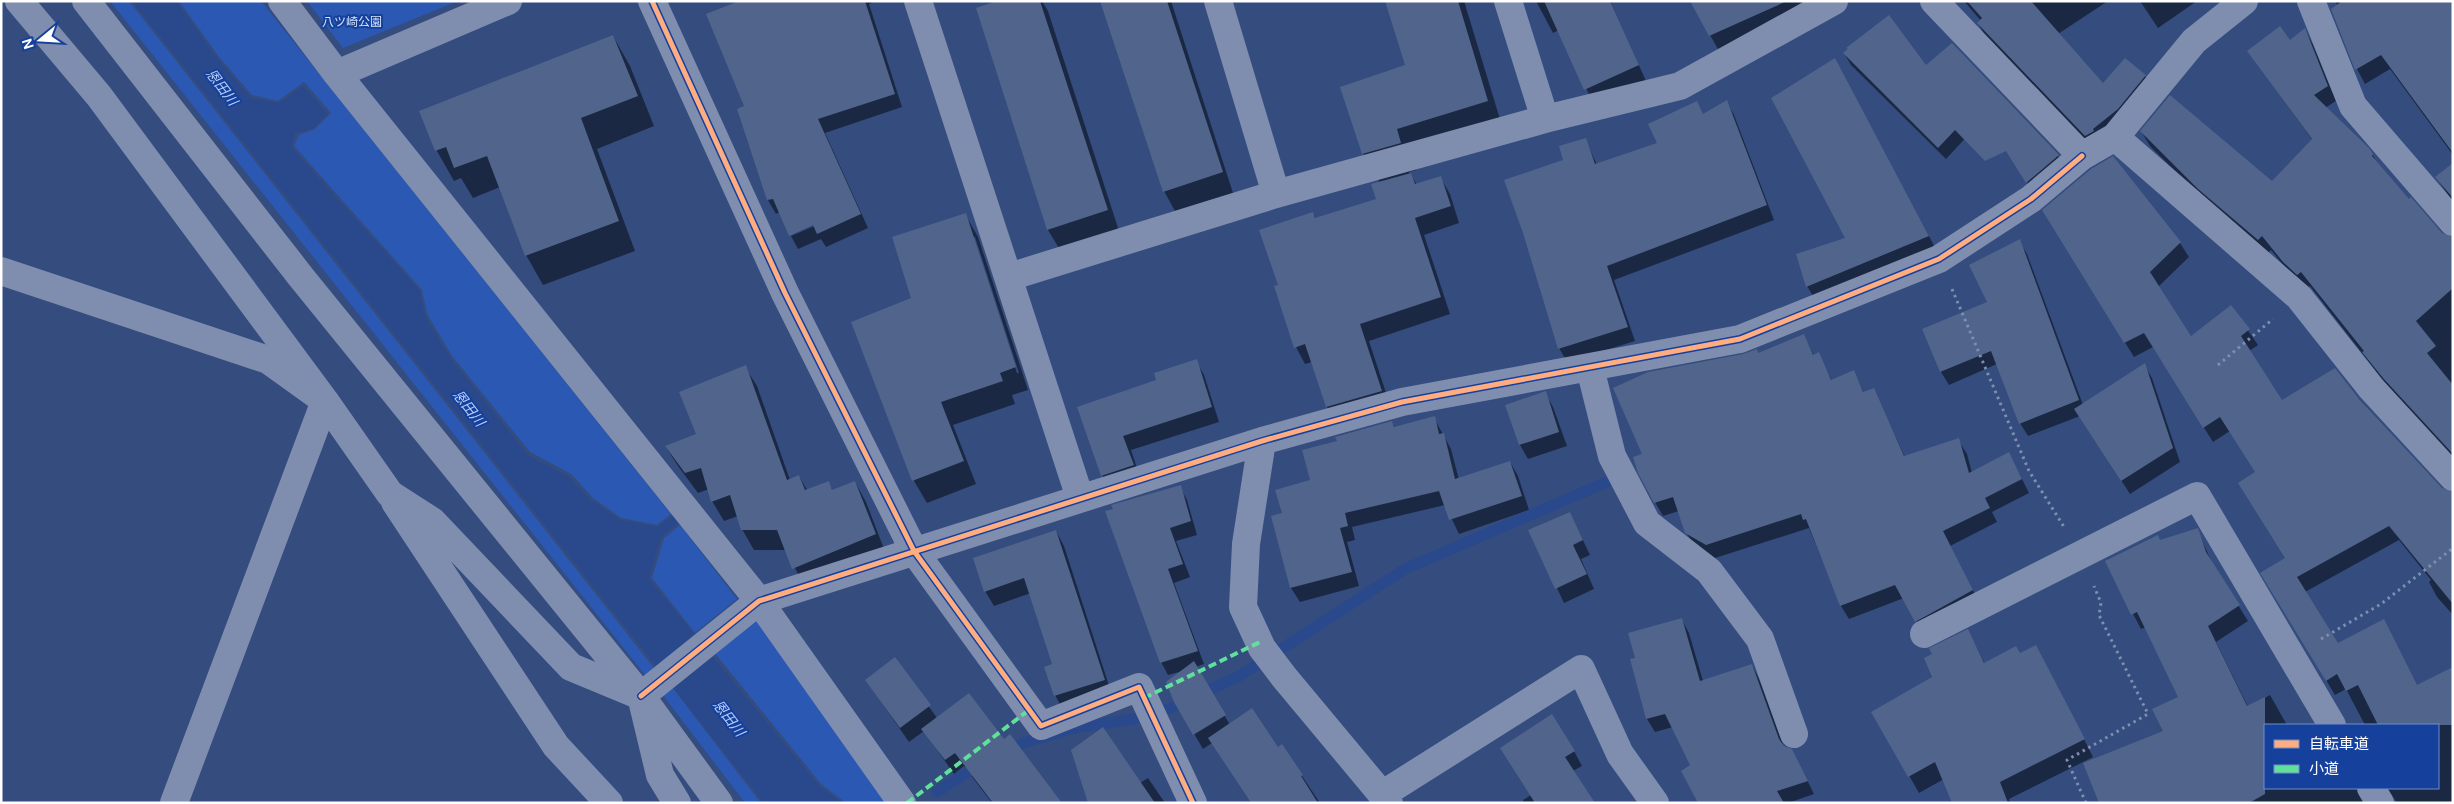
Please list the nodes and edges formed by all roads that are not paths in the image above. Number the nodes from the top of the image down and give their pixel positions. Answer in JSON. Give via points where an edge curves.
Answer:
{"nodes":[{"id":1,"x":19,"y":1,"type":"edge"},
{"id":2,"x":86,"y":1,"type":"edge"},
{"id":3,"x":282,"y":1,"type":"edge"},
{"id":4,"x":508,"y":1,"type":"edge"},
{"id":5,"x":652,"y":1,"type":"edge"},
{"id":6,"x":918,"y":1,"type":"edge"},
{"id":7,"x":1218,"y":1,"type":"edge"},
{"id":8,"x":1508,"y":1,"type":"edge"},
{"id":9,"x":1834,"y":1,"type":"edge"},
{"id":10,"x":1934,"y":1,"type":"edge"},
{"id":11,"x":2244,"y":1,"type":"edge"},
{"id":12,"x":2311,"y":1,"type":"edge"},
{"id":13,"x":336,"y":74,"type":"junction"},
{"id":14,"x":1545,"y":119,"type":"junction"},
{"id":15,"x":2115,"y":137,"type":"junction"},
{"id":16,"x":2082,"y":156,"type":"junction"},
{"id":17,"x":1276,"y":194,"type":"junction"},
{"id":18,"x":2453,"y":222,"type":"edge"},
{"id":19,"x":1,"y":271,"type":"edge"},
{"id":20,"x":1009,"y":277,"type":"junction"},
{"id":21,"x":1590,"y":368,"type":"junction"},
{"id":22,"x":326,"y":401,"type":"junction"},
{"id":23,"x":1262,"y":441,"type":"junction"},
{"id":24,"x":2453,"y":477,"type":"edge"},
{"id":25,"x":390,"y":494,"type":"junction"},
{"id":26,"x":1080,"y":498,"type":"junction"},
{"id":27,"x":914,"y":551,"type":"junction"},
{"id":28,"x":759,"y":601,"type":"junction"},
{"id":29,"x":1924,"y":634,"type":"dead end"},
{"id":30,"x":641,"y":696,"type":"junction"},
{"id":31,"x":2331,"y":724,"type":"edge"},
{"id":32,"x":1794,"y":734,"type":"dead end"},
{"id":33,"x":2372,"y":789,"type":"edge"},
{"id":34,"x":1386,"y":798,"type":"edge"},
{"id":35,"x":174,"y":803,"type":"edge"},
{"id":36,"x":609,"y":803,"type":"edge"},
{"id":37,"x":677,"y":803,"type":"edge"},
{"id":38,"x":719,"y":803,"type":"edge"},
{"id":39,"x":902,"y":803,"type":"edge"},
{"id":40,"x":1193,"y":803,"type":"edge"},
{"id":41,"x":1655,"y":803,"type":"edge"},
{"id":42,"x":2380,"y":803,"type":"edge"}],
"edges":[{"from":1,"to":22,"type":"street","via":[[99,96]]},
{"from":2,"to":30,"type":"street","via":[[301,278]]},
{"from":3,"to":13,"type":"street"},
{"from":4,"to":13,"type":"street"},
{"from":5,"to":27,"type":"street","via":[[785,293]]},
{"from":6,"to":20,"type":"street"},
{"from":7,"to":17,"type":"street"},
{"from":8,"to":14,"type":"street"},
{"from":9,"to":14,"type":"street","via":[[1680,86]]},
{"from":10,"to":16,"type":"street"},
{"from":11,"to":15,"type":"street","via":[[2194,41]]},
{"from":12,"to":18,"type":"street","via":[[2354,106]]},
{"from":13,"to":28,"type":"street"},
{"from":14,"to":17,"type":"street"},
{"from":15,"to":16,"type":"street"},
{"from":15,"to":24,"type":"street","via":[[2299,297],[2372,388]]},
{"from":16,"to":21,"type":"street","via":[[2031,199],[1938,259],[1740,339]]},
{"from":17,"to":20,"type":"street"},
{"from":19,"to":22,"type":"street","via":[[268,360]]},
{"from":20,"to":26,"type":"street"},
{"from":21,"to":23,"type":"street","via":[[1402,402]]},
{"from":21,"to":32,"type":"street","via":[[1612,456],[1647,523],[1709,571],[1760,639]]},
{"from":22,"to":25,"type":"street"},
{"from":22,"to":35,"type":"street"},
{"from":23,"to":26,"type":"street"},
{"from":23,"to":34,"type":"street","via":[[1246,544],[1243,606],[1262,648]]},
{"from":25,"to":30,"type":"street","via":[[432,521],[571,667]]},
{"from":25,"to":36,"type":"street","via":[[556,746]]},
{"from":26,"to":27,"type":"street"},
{"from":27,"to":28,"type":"street"},
{"from":27,"to":40,"type":"street","via":[[1041,726],[1139,687]]},
{"from":28,"to":30,"type":"street"},
{"from":28,"to":39,"type":"street"},
{"from":29,"to":31,"type":"street","via":[[2197,496]]},
{"from":30,"to":37,"type":"street","via":[[660,775]]},
{"from":30,"to":38,"type":"street"},
{"from":33,"to":42,"type":"street"},
{"from":34,"to":41,"type":"street","via":[[1581,669],[1620,754]]}]}
